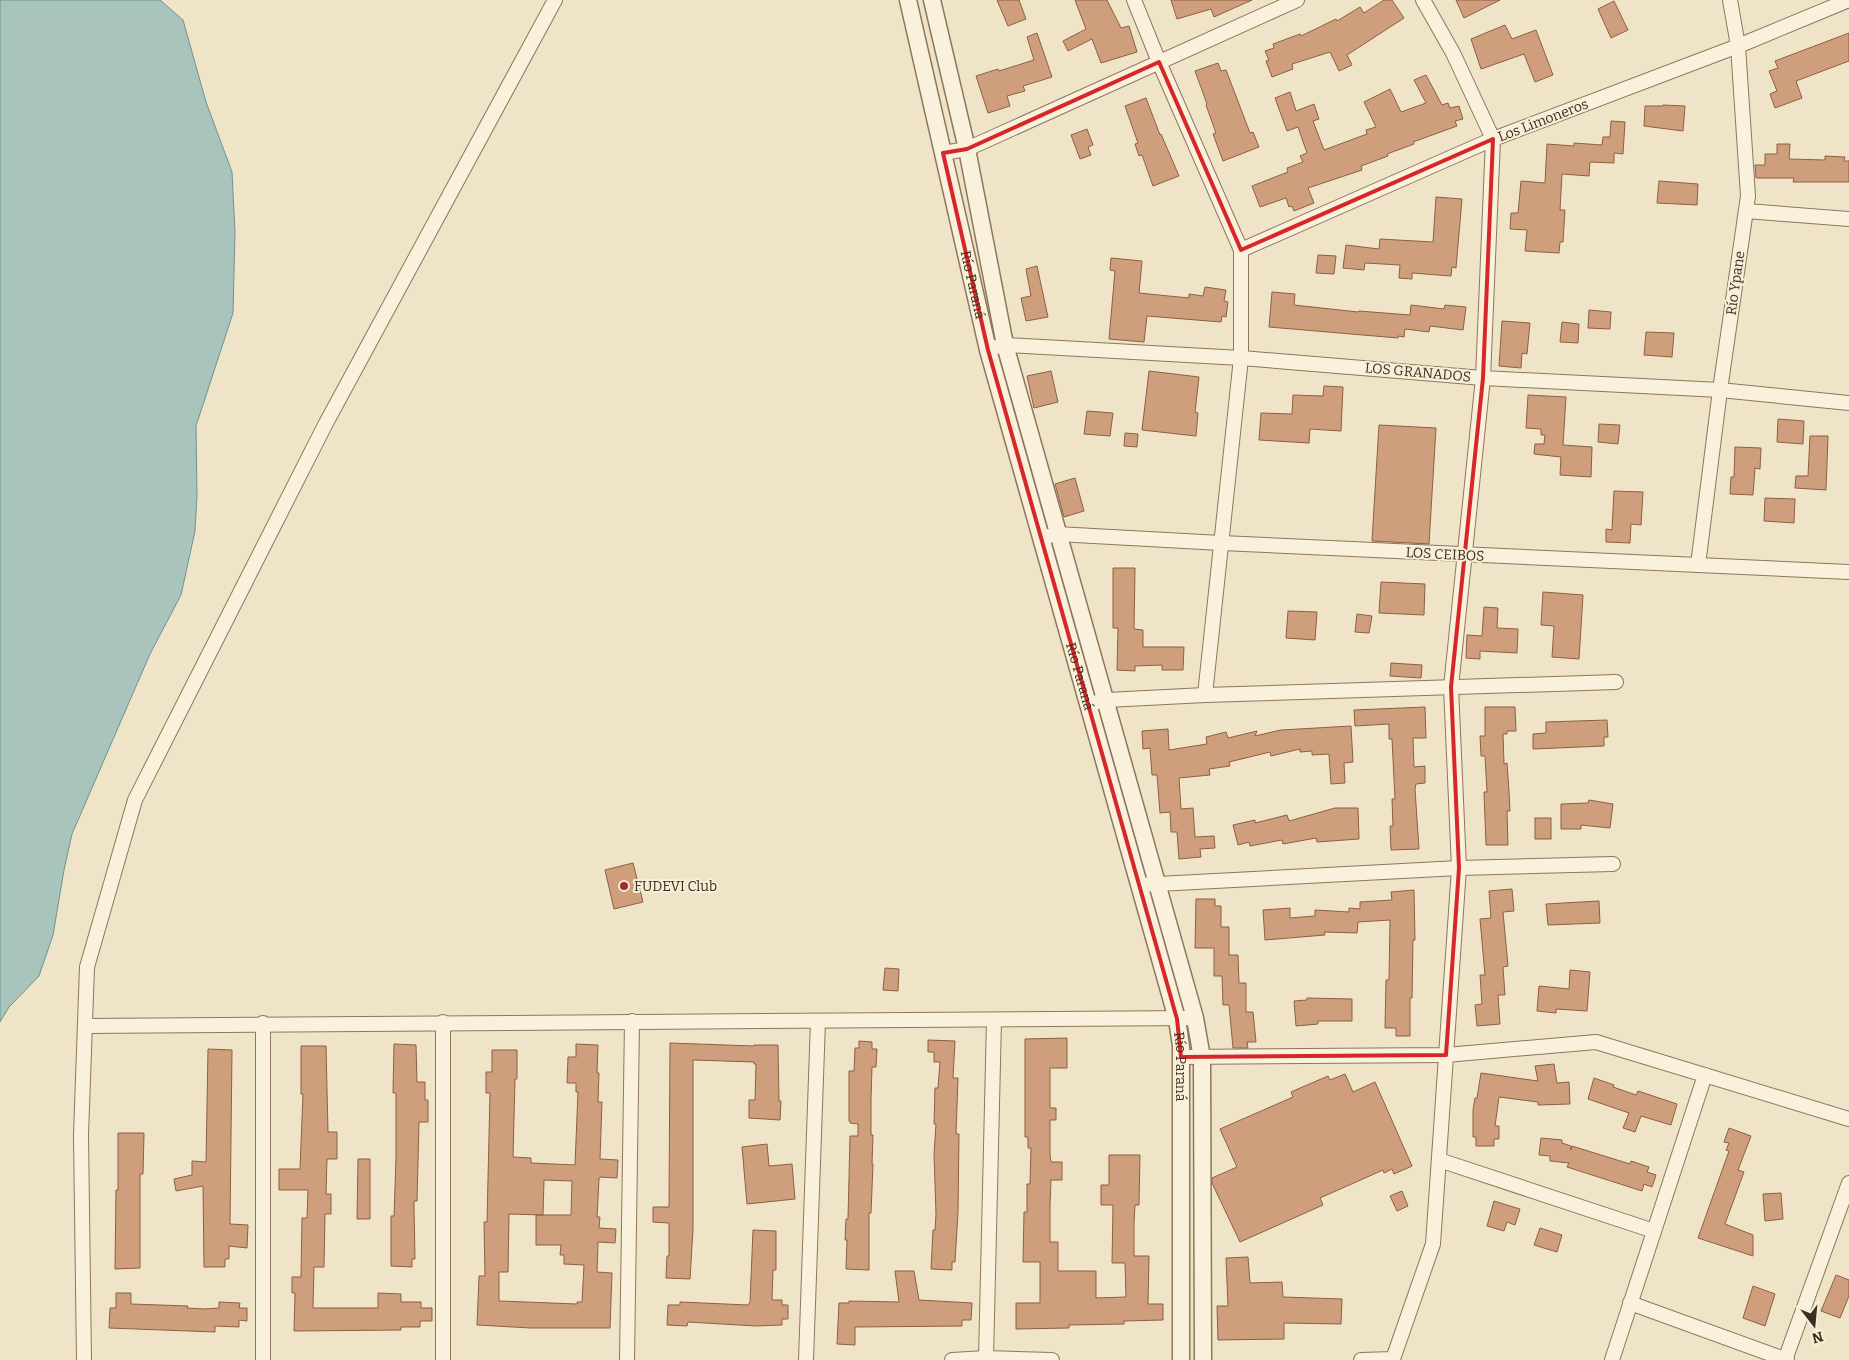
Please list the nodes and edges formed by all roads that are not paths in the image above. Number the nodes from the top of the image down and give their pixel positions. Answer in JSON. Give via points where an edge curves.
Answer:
{"nodes":[{"id":1,"x":555,"y":0,"type":"edge"},
{"id":2,"x":908,"y":0,"type":"edge"},
{"id":3,"x":932,"y":0,"type":"edge"},
{"id":4,"x":1134,"y":0,"type":"edge"},
{"id":5,"x":1297,"y":0,"type":"edge"},
{"id":6,"x":1423,"y":0,"type":"edge"},
{"id":7,"x":1730,"y":0,"type":"edge"},
{"id":8,"x":1849,"y":0,"type":"edge"},
{"id":9,"x":1738,"y":46,"type":"junction"},
{"id":10,"x":1159,"y":62,"type":"junction"},
{"id":11,"x":1493,"y":139,"type":"junction"},
{"id":12,"x":967,"y":149,"type":"junction"},
{"id":13,"x":943,"y":153,"type":"junction"},
{"id":14,"x":1746,"y":211,"type":"junction"},
{"id":15,"x":1849,"y":219,"type":"edge"},
{"id":16,"x":1241,"y":250,"type":"junction"},
{"id":17,"x":1005,"y":345,"type":"junction"},
{"id":18,"x":988,"y":350,"type":"junction"},
{"id":19,"x":1241,"y":358,"type":"junction"},
{"id":20,"x":1483,"y":378,"type":"junction"},
{"id":21,"x":1720,"y":390,"type":"junction"},
{"id":22,"x":1849,"y":402,"type":"edge"},
{"id":23,"x":1057,"y":534,"type":"junction"},
{"id":24,"x":1041,"y":537,"type":"junction"},
{"id":25,"x":1221,"y":543,"type":"junction"},
{"id":26,"x":1464,"y":555,"type":"junction"},
{"id":27,"x":1698,"y":565,"type":"junction"},
{"id":28,"x":1849,"y":572,"type":"edge"},
{"id":29,"x":1616,"y":682,"type":"dead end"},
{"id":30,"x":1451,"y":687,"type":"junction"},
{"id":31,"x":1204,"y":695,"type":"junction"},
{"id":32,"x":1107,"y":700,"type":"junction"},
{"id":33,"x":1088,"y":704,"type":"junction"},
{"id":34,"x":1613,"y":864,"type":"dead end"},
{"id":35,"x":1459,"y":868,"type":"junction"},
{"id":36,"x":1158,"y":884,"type":"junction"},
{"id":37,"x":1139,"y":885,"type":"junction"},
{"id":38,"x":1195,"y":1018,"type":"junction"},
{"id":39,"x":1177,"y":1019,"type":"junction"},
{"id":40,"x":994,"y":1020,"type":"junction"},
{"id":41,"x":632,"y":1021,"type":"junction"},
{"id":42,"x":818,"y":1021,"type":"junction"},
{"id":43,"x":443,"y":1022,"type":"junction"},
{"id":44,"x":264,"y":1023,"type":"junction"},
{"id":45,"x":85,"y":1026,"type":"junction"},
{"id":46,"x":1446,"y":1055,"type":"junction"},
{"id":47,"x":1181,"y":1057,"type":"junction"},
{"id":48,"x":1202,"y":1058,"type":"junction"},
{"id":49,"x":1705,"y":1075,"type":"junction"},
{"id":50,"x":1849,"y":1119,"type":"edge"},
{"id":51,"x":1439,"y":1160,"type":"junction"},
{"id":52,"x":1849,"y":1183,"type":"edge"},
{"id":53,"x":1654,"y":1231,"type":"junction"},
{"id":54,"x":1630,"y":1303,"type":"junction"},
{"id":55,"x":986,"y":1358,"type":"junction"},
{"id":56,"x":84,"y":1360,"type":"edge"},
{"id":57,"x":262,"y":1360,"type":"edge"},
{"id":58,"x":443,"y":1360,"type":"edge"},
{"id":59,"x":627,"y":1360,"type":"edge"},
{"id":60,"x":806,"y":1360,"type":"edge"},
{"id":61,"x":952,"y":1360,"type":"edge"},
{"id":62,"x":1052,"y":1360,"type":"edge"},
{"id":63,"x":1181,"y":1360,"type":"edge"},
{"id":64,"x":1203,"y":1360,"type":"edge"},
{"id":65,"x":1361,"y":1360,"type":"edge"},
{"id":66,"x":1612,"y":1360,"type":"edge"},
{"id":67,"x":1786,"y":1360,"type":"edge"}],
"edges":[{"from":1,"to":45,"type":"street","via":[[325,425],[135,800],[87,968]]},
{"from":2,"to":13,"type":"street","name":"Río Paraná"},
{"from":3,"to":12,"type":"street","name":"Río Paraná"},
{"from":4,"to":10,"type":"street"},
{"from":5,"to":10,"type":"street"},
{"from":6,"to":11,"type":"street","via":[[1453,53]]},
{"from":7,"to":9,"type":"street","name":"Río Ypane"},
{"from":8,"to":9,"type":"street","name":"Los Limoneros"},
{"from":9,"to":11,"type":"street","name":"Los Limoneros"},
{"from":9,"to":14,"type":"street","name":"Río Ypane","via":[[1748,196]]},
{"from":10,"to":12,"type":"street"},
{"from":10,"to":16,"type":"street"},
{"from":11,"to":16,"type":"street","name":"Los Limoneros"},
{"from":11,"to":20,"type":"street"},
{"from":12,"to":13,"type":"street"},
{"from":12,"to":17,"type":"street","name":"Río Paraná"},
{"from":13,"to":18,"type":"street","name":"Río Paraná"},
{"from":14,"to":15,"type":"street"},
{"from":14,"to":21,"type":"street","name":"Río Ypane"},
{"from":16,"to":19,"type":"street"},
{"from":17,"to":18,"type":"street","name":"LOS GRANADOS"},
{"from":17,"to":19,"type":"street","name":"LOS GRANADOS"},
{"from":17,"to":23,"type":"street","name":"Río Paraná"},
{"from":18,"to":24,"type":"street","name":"Río Paraná"},
{"from":19,"to":20,"type":"street","name":"LOS GRANADOS"},
{"from":19,"to":25,"type":"street"},
{"from":20,"to":21,"type":"street","name":"LOS GRANADOS"},
{"from":20,"to":26,"type":"street"},
{"from":21,"to":22,"type":"street","name":"LOS GRANADOS"},
{"from":21,"to":27,"type":"street","name":"Río Ypane"},
{"from":23,"to":24,"type":"street","name":"LOS CEIBOS"},
{"from":23,"to":25,"type":"street","name":"LOS CEIBOS"},
{"from":23,"to":32,"type":"street","name":"Río Paraná"},
{"from":24,"to":33,"type":"street","name":"Río Paraná"},
{"from":25,"to":26,"type":"street","name":"LOS CEIBOS"},
{"from":25,"to":31,"type":"street"},
{"from":26,"to":27,"type":"street","name":"LOS CEIBOS"},
{"from":26,"to":30,"type":"street"},
{"from":27,"to":28,"type":"street","name":"LOS CEIBOS"},
{"from":29,"to":30,"type":"street"},
{"from":30,"to":31,"type":"street"},
{"from":30,"to":35,"type":"street"},
{"from":31,"to":32,"type":"street"},
{"from":32,"to":33,"type":"street"},
{"from":32,"to":36,"type":"street","name":"Río Paraná"},
{"from":33,"to":37,"type":"street","name":"Río Paraná"},
{"from":34,"to":35,"type":"street"},
{"from":35,"to":36,"type":"street"},
{"from":35,"to":46,"type":"street"},
{"from":36,"to":37,"type":"street"},
{"from":36,"to":38,"type":"street","name":"Río Paraná"},
{"from":37,"to":39,"type":"street","name":"Río Paraná"},
{"from":38,"to":39,"type":"street"},
{"from":38,"to":48,"type":"street","name":"Río Paraná"},
{"from":39,"to":40,"type":"street"},
{"from":39,"to":47,"type":"street","name":"Río Paraná"},
{"from":40,"to":42,"type":"street"},
{"from":40,"to":55,"type":"street"},
{"from":41,"to":42,"type":"street"},
{"from":41,"to":43,"type":"street"},
{"from":41,"to":59,"type":"street"},
{"from":42,"to":60,"type":"street"},
{"from":43,"to":44,"type":"street"},
{"from":43,"to":58,"type":"street"},
{"from":44,"to":45,"type":"street"},
{"from":44,"to":57,"type":"street"},
{"from":45,"to":56,"type":"street","via":[[81,1135]]},
{"from":46,"to":48,"type":"street"},
{"from":46,"to":49,"type":"street","via":[[1596,1042]]},
{"from":46,"to":51,"type":"street"},
{"from":47,"to":48,"type":"street"},
{"from":47,"to":63,"type":"street","name":"Río Paraná"},
{"from":48,"to":64,"type":"street","name":"Río Paraná"},
{"from":49,"to":50,"type":"street"},
{"from":49,"to":53,"type":"street"},
{"from":51,"to":53,"type":"street"},
{"from":51,"to":65,"type":"street","via":[[1433,1244],[1393,1360]]},
{"from":52,"to":67,"type":"street"},
{"from":53,"to":54,"type":"street"},
{"from":54,"to":66,"type":"street"},
{"from":54,"to":67,"type":"street"},
{"from":55,"to":61,"type":"street"},
{"from":55,"to":62,"type":"street"}]}
